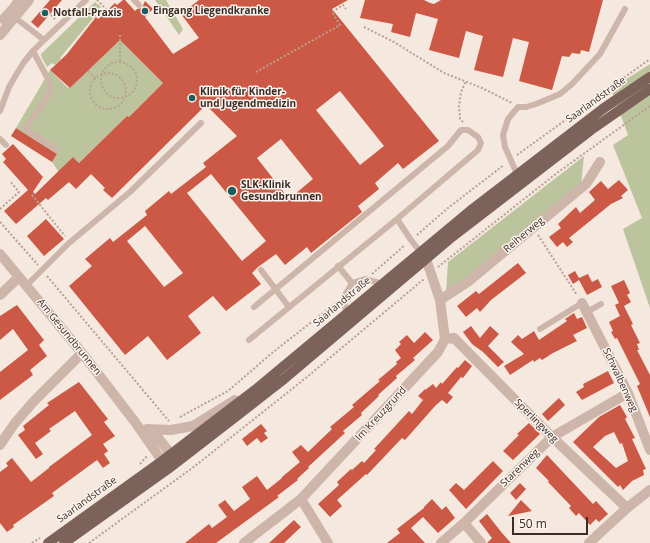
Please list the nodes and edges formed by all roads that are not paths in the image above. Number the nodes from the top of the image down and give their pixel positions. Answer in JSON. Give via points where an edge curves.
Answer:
{"nodes":[{"id":1,"x":29,"y":0,"type":"edge"},
{"id":2,"x":86,"y":0,"type":"edge"},
{"id":3,"x":19,"y":1,"type":"edge"},
{"id":4,"x":625,"y":9,"type":"dead end"},
{"id":5,"x":13,"y":16,"type":"junction"},
{"id":6,"x":0,"y":20,"type":"edge"},
{"id":7,"x":0,"y":35,"type":"edge"},
{"id":8,"x":44,"y":40,"type":"junction"},
{"id":9,"x":33,"y":51,"type":"junction"},
{"id":10,"x":650,"y":77,"type":"edge"},
{"id":11,"x":650,"y":89,"type":"edge"},
{"id":12,"x":0,"y":111,"type":"edge"},
{"id":13,"x":201,"y":123,"type":"dead end"},
{"id":14,"x":0,"y":139,"type":"edge"},
{"id":15,"x":6,"y":144,"type":"dead end"},
{"id":16,"x":56,"y":149,"type":"dead end"},
{"id":17,"x":600,"y":162,"type":"dead end"},
{"id":18,"x":517,"y":174,"type":"junction"},
{"id":19,"x":397,"y":219,"type":"junction"},
{"id":20,"x":0,"y":254,"type":"edge"},
{"id":21,"x":424,"y":256,"type":"junction"},
{"id":22,"x":338,"y":266,"type":"junction"},
{"id":23,"x":261,"y":270,"type":"dead end"},
{"id":24,"x":19,"y":277,"type":"junction"},
{"id":25,"x":352,"y":283,"type":"junction"},
{"id":26,"x":383,"y":284,"type":"junction"},
{"id":27,"x":27,"y":285,"type":"junction"},
{"id":28,"x":0,"y":295,"type":"edge"},
{"id":29,"x":440,"y":300,"type":"junction"},
{"id":30,"x":601,"y":304,"type":"dead end"},
{"id":31,"x":254,"y":307,"type":"dead end"},
{"id":32,"x":289,"y":307,"type":"junction"},
{"id":33,"x":584,"y":307,"type":"junction"},
{"id":34,"x":346,"y":314,"type":"junction"},
{"id":35,"x":540,"y":329,"type":"dead end"},
{"id":36,"x":445,"y":339,"type":"junction"},
{"id":37,"x":249,"y":340,"type":"dead end"},
{"id":38,"x":82,"y":353,"type":"junction"},
{"id":39,"x":255,"y":390,"type":"junction"},
{"id":40,"x":628,"y":393,"type":"junction"},
{"id":41,"x":135,"y":422,"type":"junction"},
{"id":42,"x":147,"y":429,"type":"junction"},
{"id":43,"x":552,"y":437,"type":"junction"},
{"id":44,"x":0,"y":445,"type":"edge"},
{"id":45,"x":650,"y":450,"type":"edge"},
{"id":46,"x":166,"y":462,"type":"junction"},
{"id":47,"x":650,"y":490,"type":"edge"},
{"id":48,"x":301,"y":499,"type":"junction"},
{"id":49,"x":627,"y":508,"type":"junction"},
{"id":50,"x":464,"y":523,"type":"junction"},
{"id":51,"x":48,"y":543,"type":"edge"},
{"id":52,"x":64,"y":543,"type":"edge"},
{"id":53,"x":244,"y":543,"type":"edge"},
{"id":54,"x":328,"y":543,"type":"edge"},
{"id":55,"x":441,"y":543,"type":"edge"},
{"id":56,"x":481,"y":543,"type":"edge"},
{"id":57,"x":589,"y":543,"type":"edge"}],
"edges":[{"from":1,"to":5,"type":"street"},
{"from":2,"to":8,"type":"lane"},
{"from":3,"to":5,"type":"street"},
{"from":3,"to":6,"type":"lane"},
{"from":4,"to":18,"type":"lane","via":[[600,54],[572,84],[560,94],[536,104],[518,107],[508,119],[504,135],[505,147]]},
{"from":5,"to":7,"type":"street"},
{"from":5,"to":8,"type":"lane"},
{"from":8,"to":9,"type":"lane"},
{"from":9,"to":12,"type":"lane","via":[[16,75]]},
{"from":9,"to":16,"type":"lane","via":[[50,86],[48,96],[25,129]]},
{"from":10,"to":18,"type":"main road","name":"Saarlandstraße","via":[[604,108]]},
{"from":11,"to":21,"type":"main road","name":"Saarlandstraße","via":[[591,130]]},
{"from":13,"to":27,"type":"lane","via":[[130,192],[69,243]]},
{"from":14,"to":15,"type":"lane"},
{"from":17,"to":29,"type":"street","name":"Reiherweg","via":[[586,184],[469,281]]},
{"from":18,"to":21,"type":"main road","name":"Saarlandstraße","via":[[470,211]]},
{"from":19,"to":21,"type":"lane"},
{"from":19,"to":22,"type":"lane"},
{"from":19,"to":31,"type":"lane","via":[[478,150],[481,143],[478,137],[468,130],[461,130],[448,146]]},
{"from":20,"to":24,"type":"street","name":"Am Gesundbrunnen"},
{"from":21,"to":26,"type":"main road","name":"Saarlandstraße"},
{"from":21,"to":29,"type":"street","via":[[432,272]]},
{"from":21,"to":46,"type":"main road","name":"Saarlandstraße","via":[[284,379]]},
{"from":22,"to":25,"type":"lane"},
{"from":22,"to":32,"type":"lane"},
{"from":23,"to":32,"type":"lane"},
{"from":24,"to":27,"type":"street","name":"Am Gesundbrunnen"},
{"from":24,"to":28,"type":"street"},
{"from":25,"to":26,"type":"lane","via":[[365,280]]},
{"from":25,"to":34,"type":"lane","via":[[344,297]]},
{"from":26,"to":34,"type":"main road","name":"Saarlandstraße"},
{"from":27,"to":38,"type":"street","name":"Am Gesundbrunnen"},
{"from":29,"to":36,"type":"street"},
{"from":30,"to":33,"type":"lane"},
{"from":32,"to":37,"type":"lane"},
{"from":33,"to":35,"type":"lane"},
{"from":33,"to":40,"type":"street","name":"Schwalbenweg"},
{"from":34,"to":39,"type":"main road","name":"Saarlandstraße"},
{"from":36,"to":43,"type":"street","name":"Sperlingweg","via":[[454,338]]},
{"from":36,"to":48,"type":"street","name":"Im Kreuzgrund","via":[[429,363]]},
{"from":38,"to":41,"type":"street","name":"Am Gesundbrunnen"},
{"from":38,"to":44,"type":"street","via":[[34,401]]},
{"from":39,"to":42,"type":"street","name":"Am Gesundbrunnen","via":[[193,426],[171,430]]},
{"from":39,"to":46,"type":"main road","name":"Saarlandstraße"},
{"from":40,"to":43,"type":"street","name":"Starenweg"},
{"from":40,"to":45,"type":"street","name":"Schwalbenweg"},
{"from":41,"to":42,"type":"street","name":"Am Gesundbrunnen"},
{"from":41,"to":46,"type":"street","name":"Am Gesundbrunnen"},
{"from":42,"to":46,"type":"street","name":"Am Gesundbrunnen","via":[[154,433],[167,449]]},
{"from":43,"to":49,"type":"street","name":"Sperlingweg"},
{"from":43,"to":50,"type":"street","name":"Starenweg"},
{"from":46,"to":51,"type":"main road","name":"Saarlandstraße"},
{"from":46,"to":52,"type":"main road","name":"Saarlandstraße"},
{"from":47,"to":49,"type":"street"},
{"from":48,"to":53,"type":"street","name":"Im Kreuzgrund"},
{"from":48,"to":54,"type":"street"},
{"from":49,"to":57,"type":"street"},
{"from":50,"to":55,"type":"street","name":"Starenweg"},
{"from":50,"to":56,"type":"street"}]}
